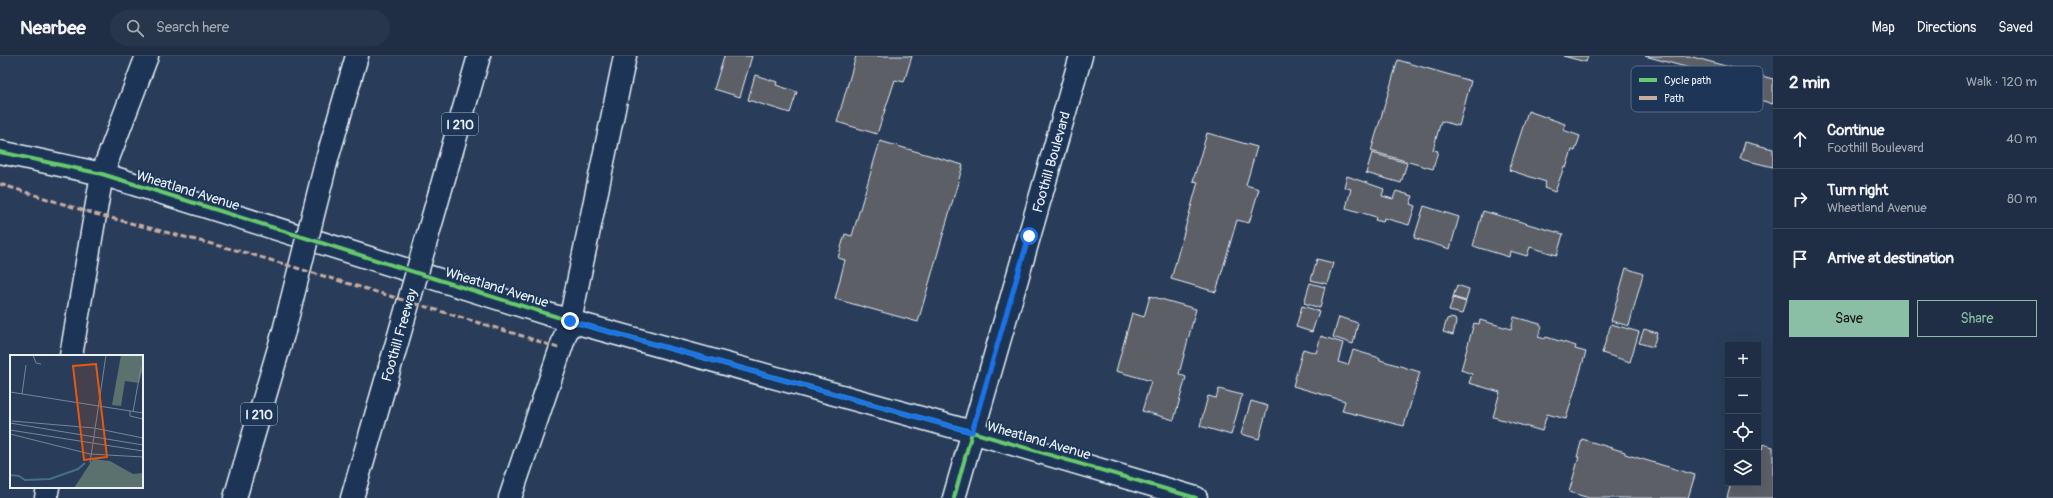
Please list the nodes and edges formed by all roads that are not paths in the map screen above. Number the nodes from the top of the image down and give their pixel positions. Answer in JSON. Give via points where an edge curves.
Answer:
{"nodes":[{"id":1,"x":146,"y":56,"type":"edge"},
{"id":2,"x":357,"y":56,"type":"edge"},
{"id":3,"x":480,"y":56,"type":"edge"},
{"id":4,"x":625,"y":56,"type":"edge"},
{"id":5,"x":1081,"y":56,"type":"edge"},
{"id":6,"x":0,"y":152,"type":"edge"},
{"id":7,"x":102,"y":174,"type":"junction"},
{"id":8,"x":570,"y":321,"type":"junction"},
{"id":9,"x":71,"y":355,"type":"edge"},
{"id":10,"x":972,"y":432,"type":"junction"},
{"id":11,"x":48,"y":488,"type":"edge"},
{"id":12,"x":46,"y":498,"type":"edge"},
{"id":13,"x":235,"y":498,"type":"edge"},
{"id":14,"x":352,"y":498,"type":"edge"},
{"id":15,"x":510,"y":498,"type":"edge"},
{"id":16,"x":954,"y":498,"type":"edge"},
{"id":17,"x":1196,"y":498,"type":"edge"}],
"edges":[{"from":1,"to":7,"type":"main road"},
{"from":2,"to":13,"type":"main road","number":"I 210","bridge":true,"via":[[284,331]]},
{"from":3,"to":14,"type":"main road","name":"Foothill Freeway","number":"I 210","bridge":true},
{"from":4,"to":8,"type":"main road"},
{"from":5,"to":10,"type":"main road","name":"Foothill Boulevard"},
{"from":6,"to":7,"type":"main road","name":"Wheatland Avenue"},
{"from":7,"to":8,"type":"main road","name":"Wheatland Avenue"},
{"from":7,"to":9,"type":"main road"},
{"from":8,"to":10,"type":"main road","name":"Wheatland Avenue"},
{"from":8,"to":15,"type":"main road"},
{"from":10,"to":16,"type":"main road","name":"Foothill Boulevard"},
{"from":10,"to":17,"type":"main road","name":"Wheatland Avenue"},
{"from":11,"to":12,"type":"main road"}]}
